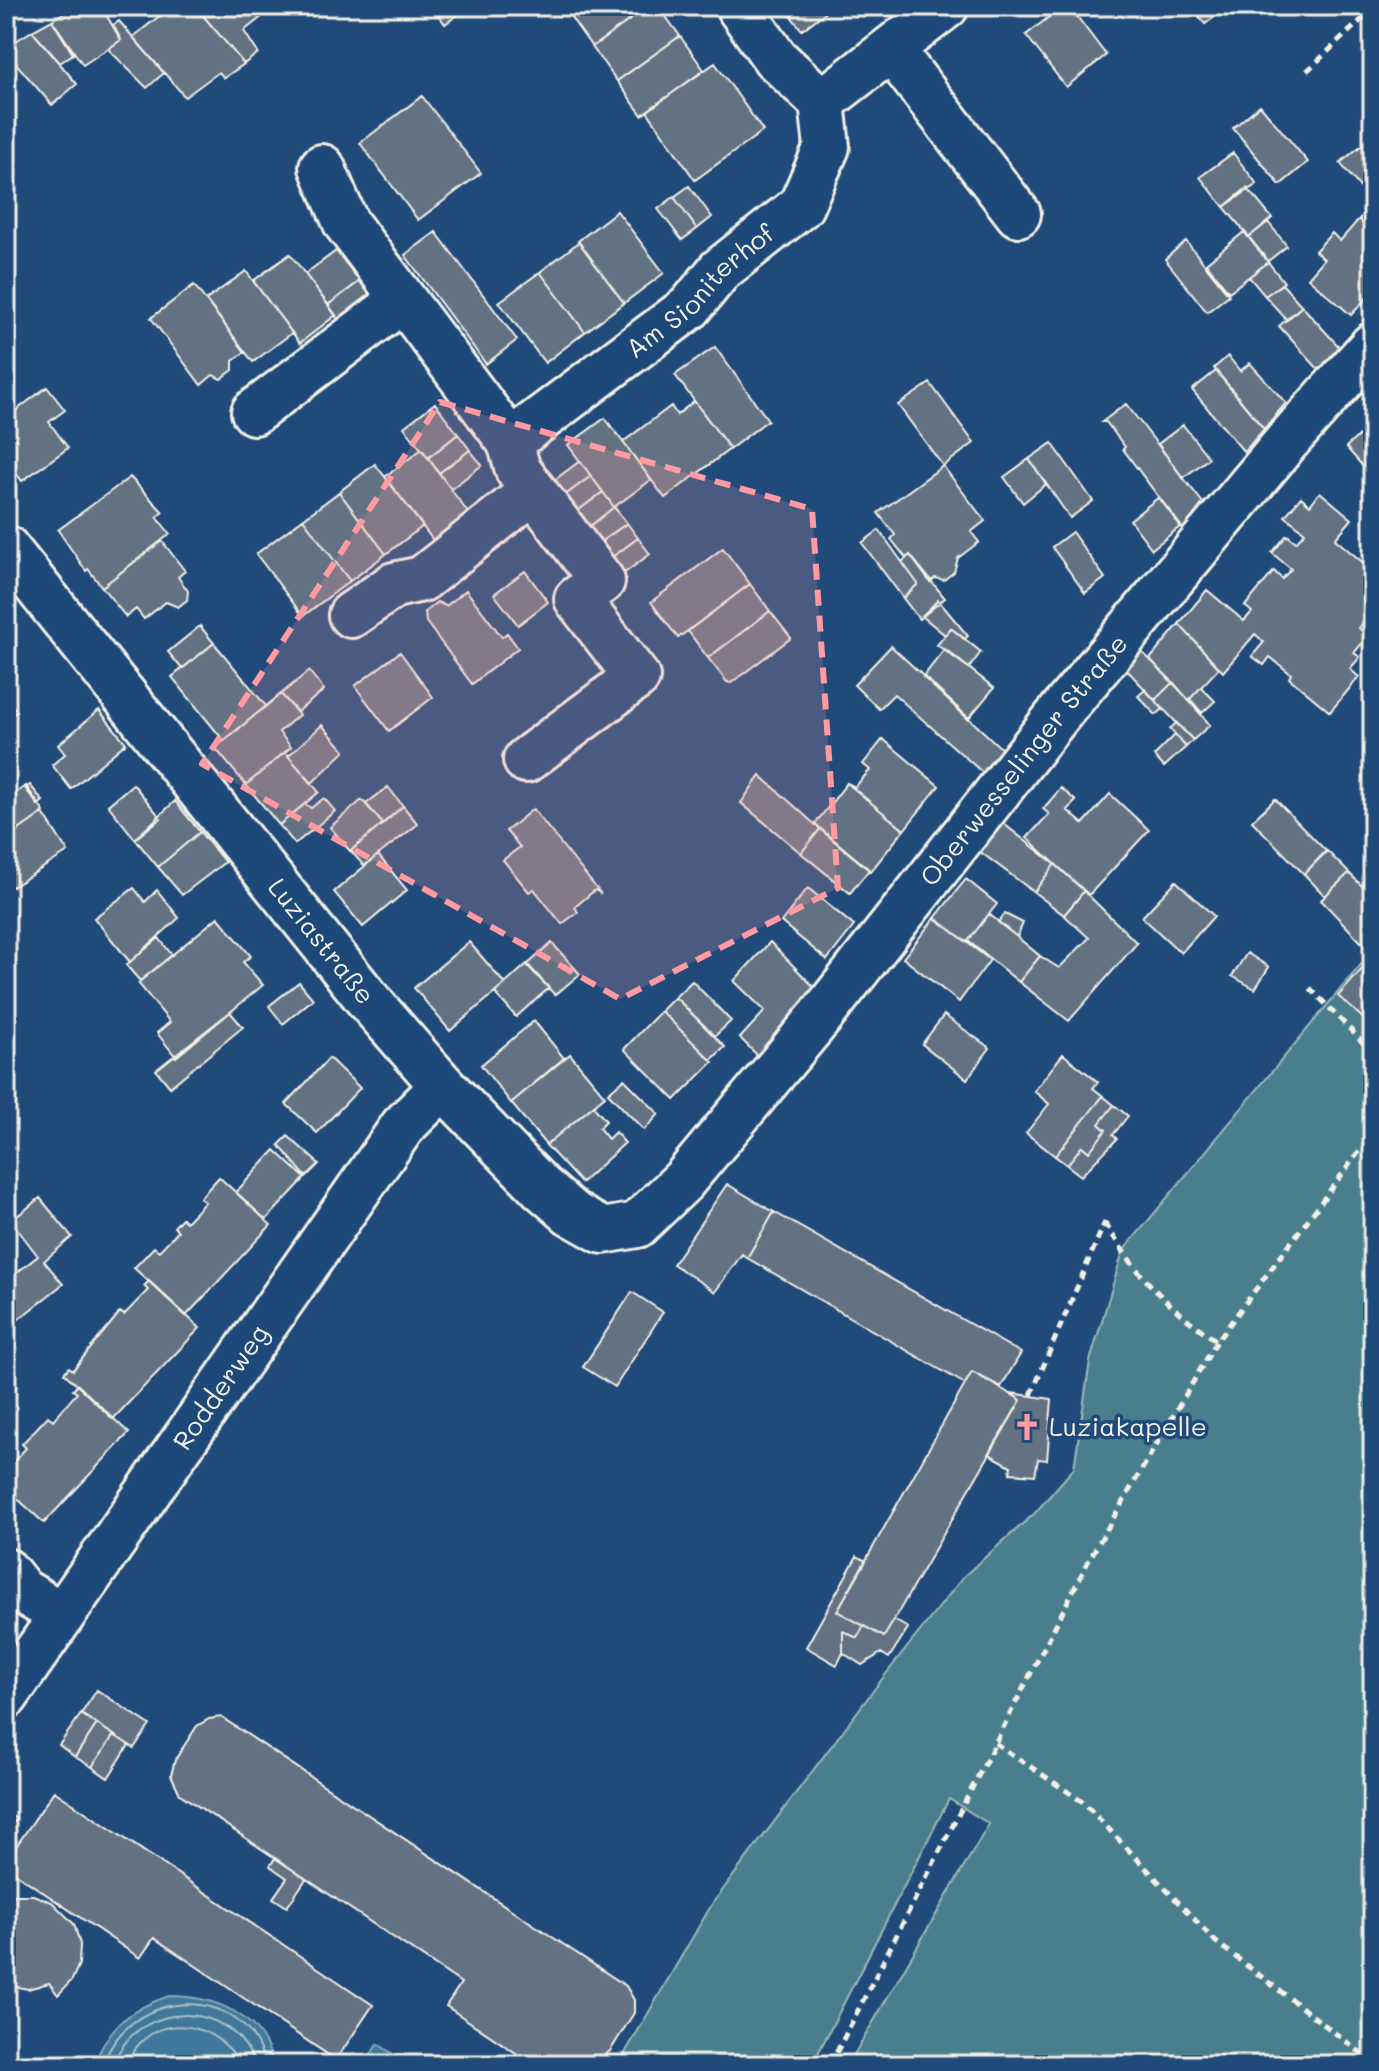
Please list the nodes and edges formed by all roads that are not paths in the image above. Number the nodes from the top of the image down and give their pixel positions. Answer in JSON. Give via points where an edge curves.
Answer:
{"nodes":[{"id":1,"x":738,"y":6,"type":"edge"},
{"id":2,"x":946,"y":6,"type":"edge"},
{"id":3,"x":891,"y":49,"type":"junction"},
{"id":4,"x":822,"y":102,"type":"junction"},
{"id":5,"x":322,"y":167,"type":"dead end"},
{"id":6,"x":1018,"y":214,"type":"dead end"},
{"id":7,"x":401,"y":301,"type":"junction"},
{"id":8,"x":1373,"y":345,"type":"edge"},
{"id":9,"x":254,"y":412,"type":"dead end"},
{"id":10,"x":510,"y":442,"type":"junction"},
{"id":11,"x":533,"y":491,"type":"junction"},
{"id":12,"x":6,"y":548,"type":"edge"},
{"id":13,"x":351,"y":615,"type":"dead end"},
{"id":14,"x":526,"y":760,"type":"dead end"},
{"id":15,"x":443,"y":1086,"type":"junction"},
{"id":16,"x":683,"y":1181,"type":"joint"},
{"id":17,"x":6,"y":1571,"type":"edge"},
{"id":18,"x":62,"y":1615,"type":"junction"},
{"id":19,"x":6,"y":1696,"type":"edge"}],
"edges":[{"from":1,"to":4,"type":"street","via":[[775,58]]},
{"from":2,"to":3,"type":"street"},
{"from":3,"to":4,"type":"street"},
{"from":3,"to":6,"type":"street"},
{"from":4,"to":10,"type":"street","name":"Am Sioniterhof","via":[[827,147],[801,206],[720,270],[690,307]]},
{"from":5,"to":7,"type":"street","via":[[346,223]]},
{"from":7,"to":9,"type":"street"},
{"from":7,"to":10,"type":"street"},
{"from":8,"to":16,"type":"street","name":"Oberwesselinger Straße","via":[[1063,709],[821,1016]]},
{"from":10,"to":11,"type":"street","via":[[518,470]]},
{"from":11,"to":13,"type":"street","via":[[422,579],[394,585]]},
{"from":11,"to":14,"type":"street","via":[[602,581],[577,599],[637,677]]},
{"from":12,"to":15,"type":"street","name":"Luziastraße"},
{"from":15,"to":16,"type":"street","name":"Luziastraße","via":[[541,1187],[603,1231],[637,1225]]},
{"from":15,"to":18,"type":"street","name":"Rodderweg","via":[[403,1126]]},
{"from":17,"to":18,"type":"street","via":[[22,1591]]},
{"from":18,"to":19,"type":"street","name":"Rodderweg"}]}
